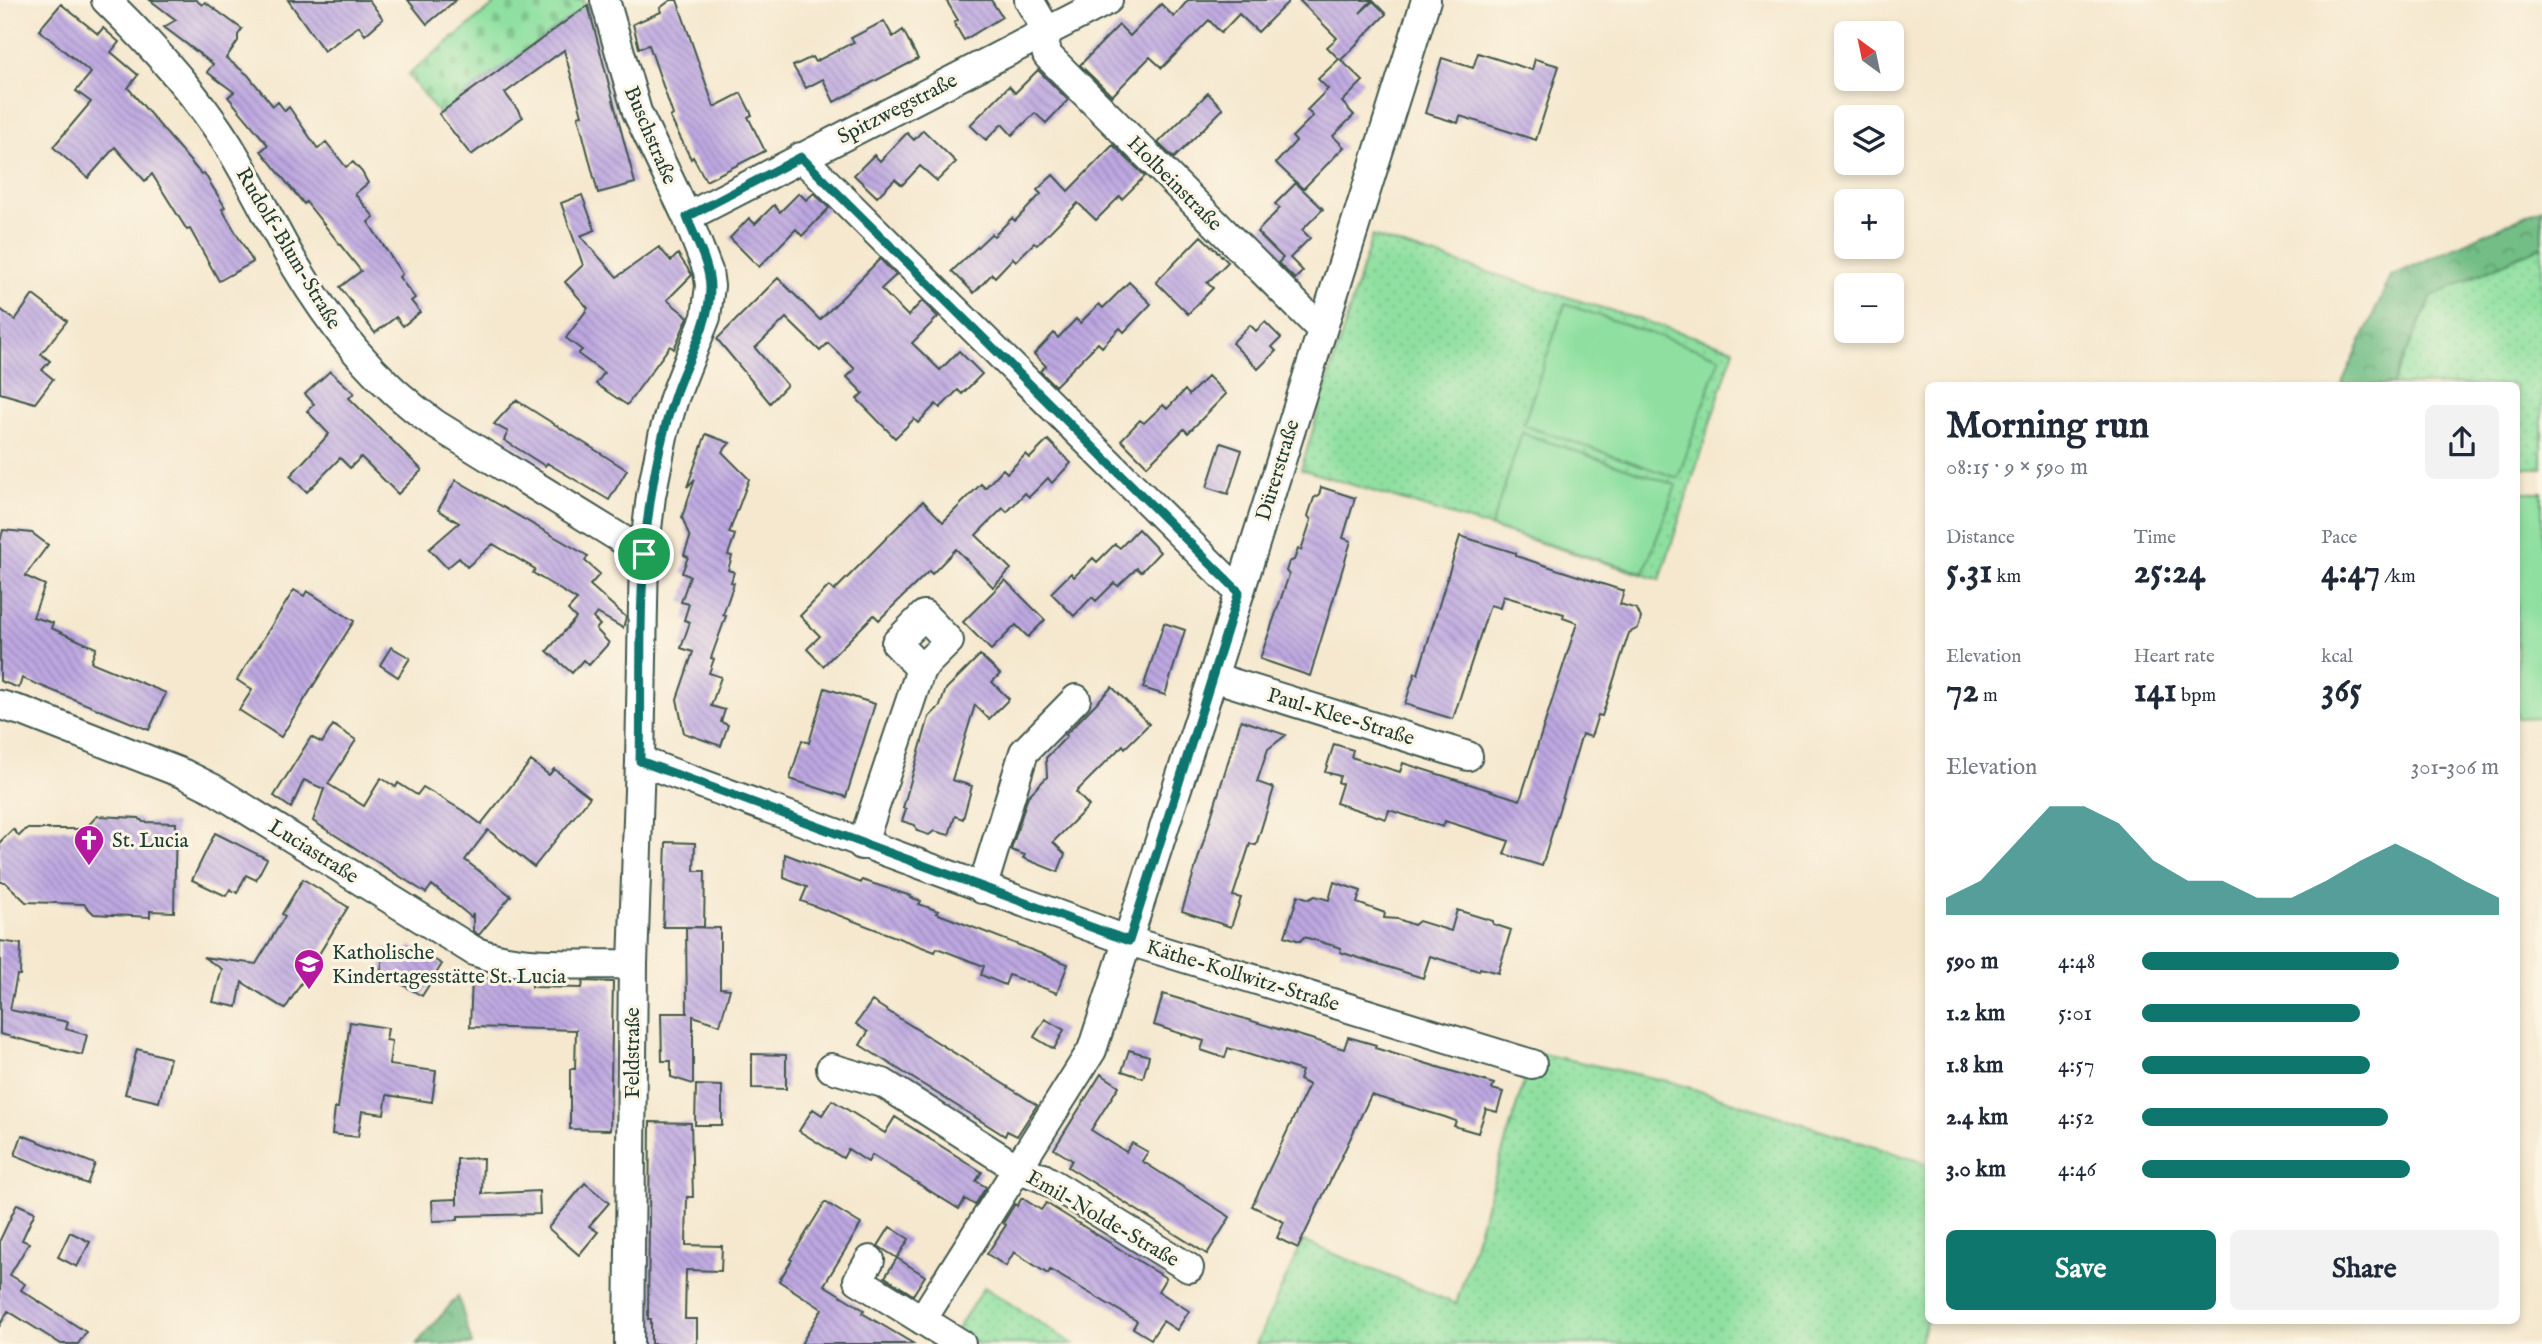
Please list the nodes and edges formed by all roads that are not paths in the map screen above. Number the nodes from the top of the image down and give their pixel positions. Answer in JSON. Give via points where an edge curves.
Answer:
{"nodes":[{"id":1,"x":106,"y":0,"type":"edge"},
{"id":2,"x":605,"y":0,"type":"edge"},
{"id":3,"x":1029,"y":0,"type":"edge"},
{"id":4,"x":1108,"y":0,"type":"edge"},
{"id":5,"x":1426,"y":0,"type":"edge"},
{"id":6,"x":1047,"y":31,"type":"junction"},
{"id":7,"x":801,"y":157,"type":"junction"},
{"id":8,"x":687,"y":217,"type":"junction"},
{"id":9,"x":1321,"y":330,"type":"junction"},
{"id":10,"x":644,"y":554,"type":"junction"},
{"id":11,"x":1239,"y":592,"type":"junction"},
{"id":12,"x":921,"y":669,"type":"dead end"},
{"id":13,"x":1213,"y":677,"type":"junction"},
{"id":14,"x":1076,"y":699,"type":"dead end"},
{"id":15,"x":0,"y":705,"type":"edge"},
{"id":16,"x":1468,"y":756,"type":"dead end"},
{"id":17,"x":640,"y":761,"type":"junction"},
{"id":18,"x":862,"y":845,"type":"junction"},
{"id":19,"x":982,"y":888,"type":"junction"},
{"id":20,"x":1129,"y":941,"type":"junction"},
{"id":21,"x":633,"y":964,"type":"junction"},
{"id":22,"x":1532,"y":1064,"type":"dead end"},
{"id":23,"x":831,"y":1068,"type":"dead end"},
{"id":24,"x":1017,"y":1168,"type":"junction"},
{"id":25,"x":870,"y":1260,"type":"dead end"},
{"id":26,"x":1189,"y":1268,"type":"dead end"},
{"id":27,"x":922,"y":1320,"type":"junction"},
{"id":28,"x":629,"y":1344,"type":"edge"},
{"id":29,"x":961,"y":1344,"type":"edge"}],
"edges":[{"from":1,"to":10,"type":"street","name":"Rudolf-Blum-Straße","via":[[203,108],[244,171],[310,291],[385,385],[435,424]]},
{"from":2,"to":8,"type":"street","name":"Buschstraße","via":[[637,112]]},
{"from":3,"to":6,"type":"street","name":"Holbeinstraße"},
{"from":4,"to":6,"type":"street","name":"Spitzwegstraße"},
{"from":5,"to":9,"type":"street","name":"Dürerstraße"},
{"from":6,"to":7,"type":"street","name":"Spitzwegstraße"},
{"from":6,"to":9,"type":"street","name":"Holbeinstraße","via":[[1047,54]]},
{"from":7,"to":8,"type":"street","name":"Spitzwegstraße"},
{"from":7,"to":11,"type":"street"},
{"from":8,"to":10,"type":"street","name":"Buschstraße","via":[[708,271],[709,298],[663,436]]},
{"from":9,"to":11,"type":"street","name":"Dürerstraße"},
{"from":10,"to":17,"type":"street","name":"Buschstraße"},
{"from":11,"to":13,"type":"street","name":"Dürerstraße"},
{"from":12,"to":18,"type":"street"},
{"from":13,"to":16,"type":"street","name":"Paul-Klee-Straße"},
{"from":13,"to":20,"type":"street","name":"Dürerstraße"},
{"from":14,"to":19,"type":"street","via":[[1024,752]]},
{"from":15,"to":21,"type":"street","name":"Luciastraße","via":[[212,788],[474,951],[513,962]]},
{"from":17,"to":18,"type":"street","name":"Käthe-Kollwitz-Straße"},
{"from":17,"to":21,"type":"street","name":"Feldstraße"},
{"from":18,"to":19,"type":"street","name":"Käthe-Kollwitz-Straße"},
{"from":19,"to":20,"type":"street","name":"Käthe-Kollwitz-Straße"},
{"from":20,"to":22,"type":"street","name":"Käthe-Kollwitz-Straße"},
{"from":20,"to":24,"type":"street","name":"Emil-Nolde-Straße","via":[[1093,1050]]},
{"from":21,"to":28,"type":"street","name":"Feldstraße"},
{"from":23,"to":24,"type":"street","name":"Emil-Nolde-Straße","via":[[883,1083]]},
{"from":24,"to":26,"type":"street","name":"Emil-Nolde-Straße","via":[[1043,1178]]},
{"from":24,"to":27,"type":"street","name":"Emil-Nolde-Straße"},
{"from":25,"to":27,"type":"street","via":[[858,1280]]},
{"from":27,"to":29,"type":"street"}]}
